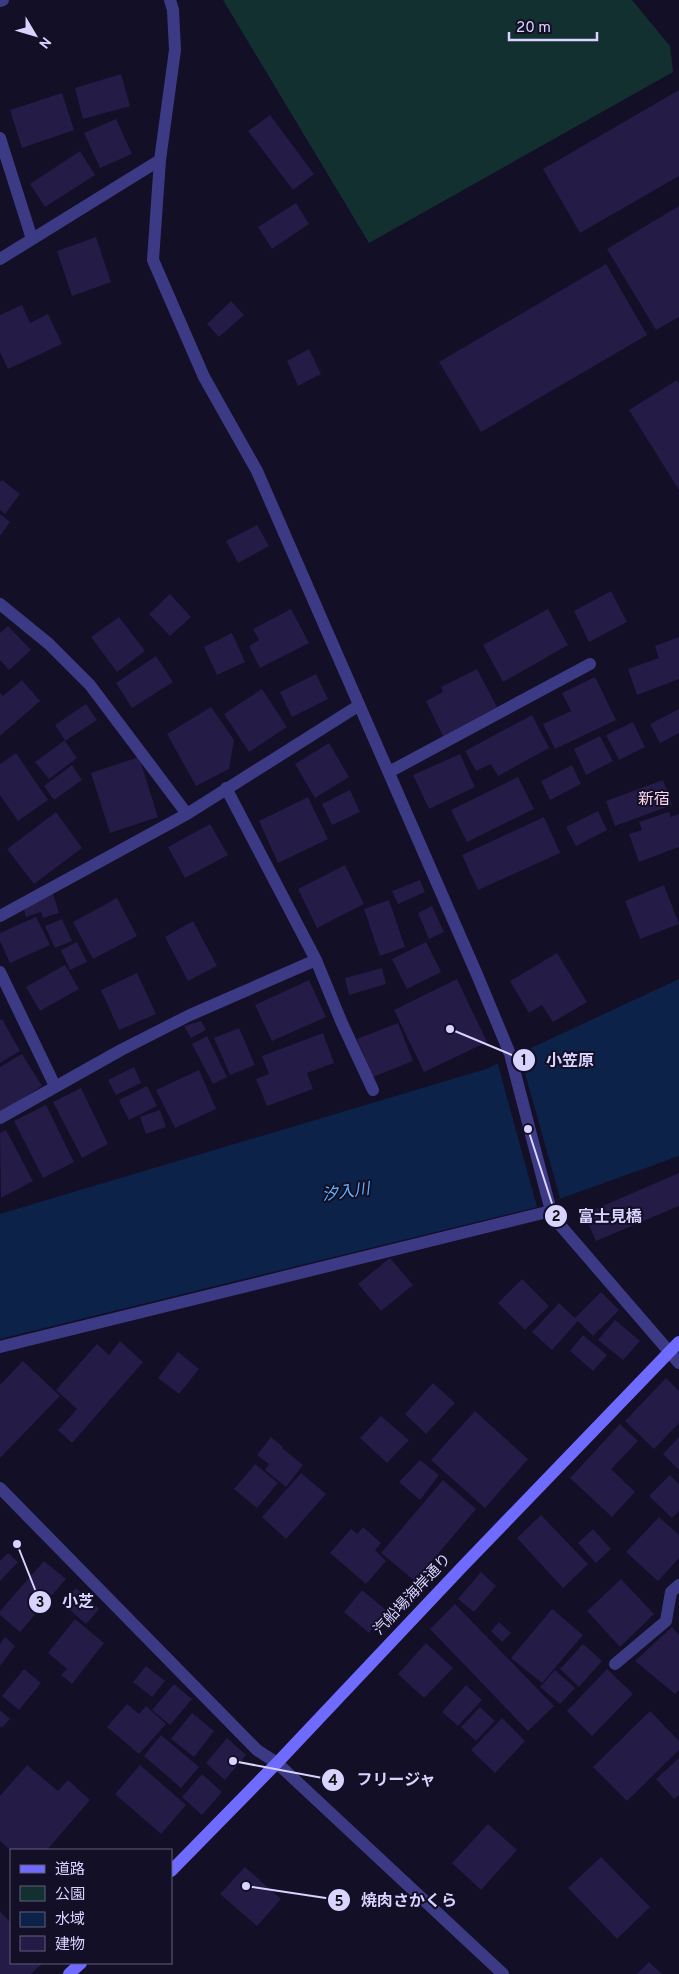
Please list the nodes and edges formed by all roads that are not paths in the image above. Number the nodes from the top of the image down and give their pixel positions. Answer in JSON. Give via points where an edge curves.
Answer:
{"nodes":[{"id":1,"x":170,"y":0,"type":"edge"},
{"id":2,"x":0,"y":138,"type":"edge"},
{"id":3,"x":160,"y":160,"type":"junction"},
{"id":4,"x":32,"y":239,"type":"junction"},
{"id":5,"x":0,"y":259,"type":"edge"},
{"id":6,"x":0,"y":604,"type":"edge"},
{"id":7,"x":590,"y":664,"type":"dead end"},
{"id":8,"x":358,"y":706,"type":"junction"},
{"id":9,"x":389,"y":772,"type":"junction"},
{"id":10,"x":226,"y":788,"type":"junction"},
{"id":11,"x":187,"y":814,"type":"junction"},
{"id":12,"x":0,"y":916,"type":"edge"},
{"id":13,"x":316,"y":960,"type":"junction"},
{"id":14,"x":0,"y":972,"type":"edge"},
{"id":15,"x":55,"y":1086,"type":"junction"},
{"id":16,"x":373,"y":1090,"type":"dead end"},
{"id":17,"x":0,"y":1118,"type":"edge"},
{"id":18,"x":550,"y":1207,"type":"junction"},
{"id":19,"x":679,"y":1342,"type":"edge"},
{"id":20,"x":0,"y":1347,"type":"edge"},
{"id":21,"x":668,"y":1352,"type":"junction"},
{"id":22,"x":679,"y":1363,"type":"edge"},
{"id":23,"x":0,"y":1488,"type":"edge"},
{"id":24,"x":679,"y":1585,"type":"edge"},
{"id":25,"x":615,"y":1664,"type":"dead end"},
{"id":26,"x":277,"y":1763,"type":"junction"},
{"id":27,"x":172,"y":1869,"type":"edge"},
{"id":28,"x":79,"y":1964,"type":"edge"},
{"id":29,"x":70,"y":1974,"type":"edge"},
{"id":30,"x":503,"y":1974,"type":"edge"}],
"edges":[{"from":1,"to":3,"type":"street","via":[[175,50]]},
{"from":2,"to":4,"type":"street"},
{"from":3,"to":4,"type":"street"},
{"from":3,"to":8,"type":"street","via":[[153,260],[204,377],[257,471]]},
{"from":4,"to":5,"type":"street"},
{"from":6,"to":11,"type":"street","via":[[49,644],[90,685]]},
{"from":7,"to":9,"type":"street"},
{"from":8,"to":9,"type":"street"},
{"from":8,"to":10,"type":"street"},
{"from":9,"to":18,"type":"street","via":[[510,1054]]},
{"from":10,"to":11,"type":"street"},
{"from":10,"to":13,"type":"street"},
{"from":11,"to":12,"type":"street"},
{"from":13,"to":15,"type":"street","via":[[190,1015]]},
{"from":13,"to":16,"type":"street"},
{"from":14,"to":15,"type":"street"},
{"from":15,"to":17,"type":"street"},
{"from":18,"to":20,"type":"street"},
{"from":18,"to":21,"type":"street","via":[[554,1218]]},
{"from":19,"to":21,"type":"street","name":"汽船場海岸通り"},
{"from":21,"to":22,"type":"street"},
{"from":21,"to":26,"type":"street","name":"汽船場海岸通り"},
{"from":23,"to":26,"type":"street","via":[[257,1750]]},
{"from":24,"to":25,"type":"street","via":[[671,1592],[666,1621]]},
{"from":26,"to":27,"type":"street","name":"汽船場海岸通り"},
{"from":26,"to":30,"type":"street"},
{"from":28,"to":29,"type":"street"}]}
